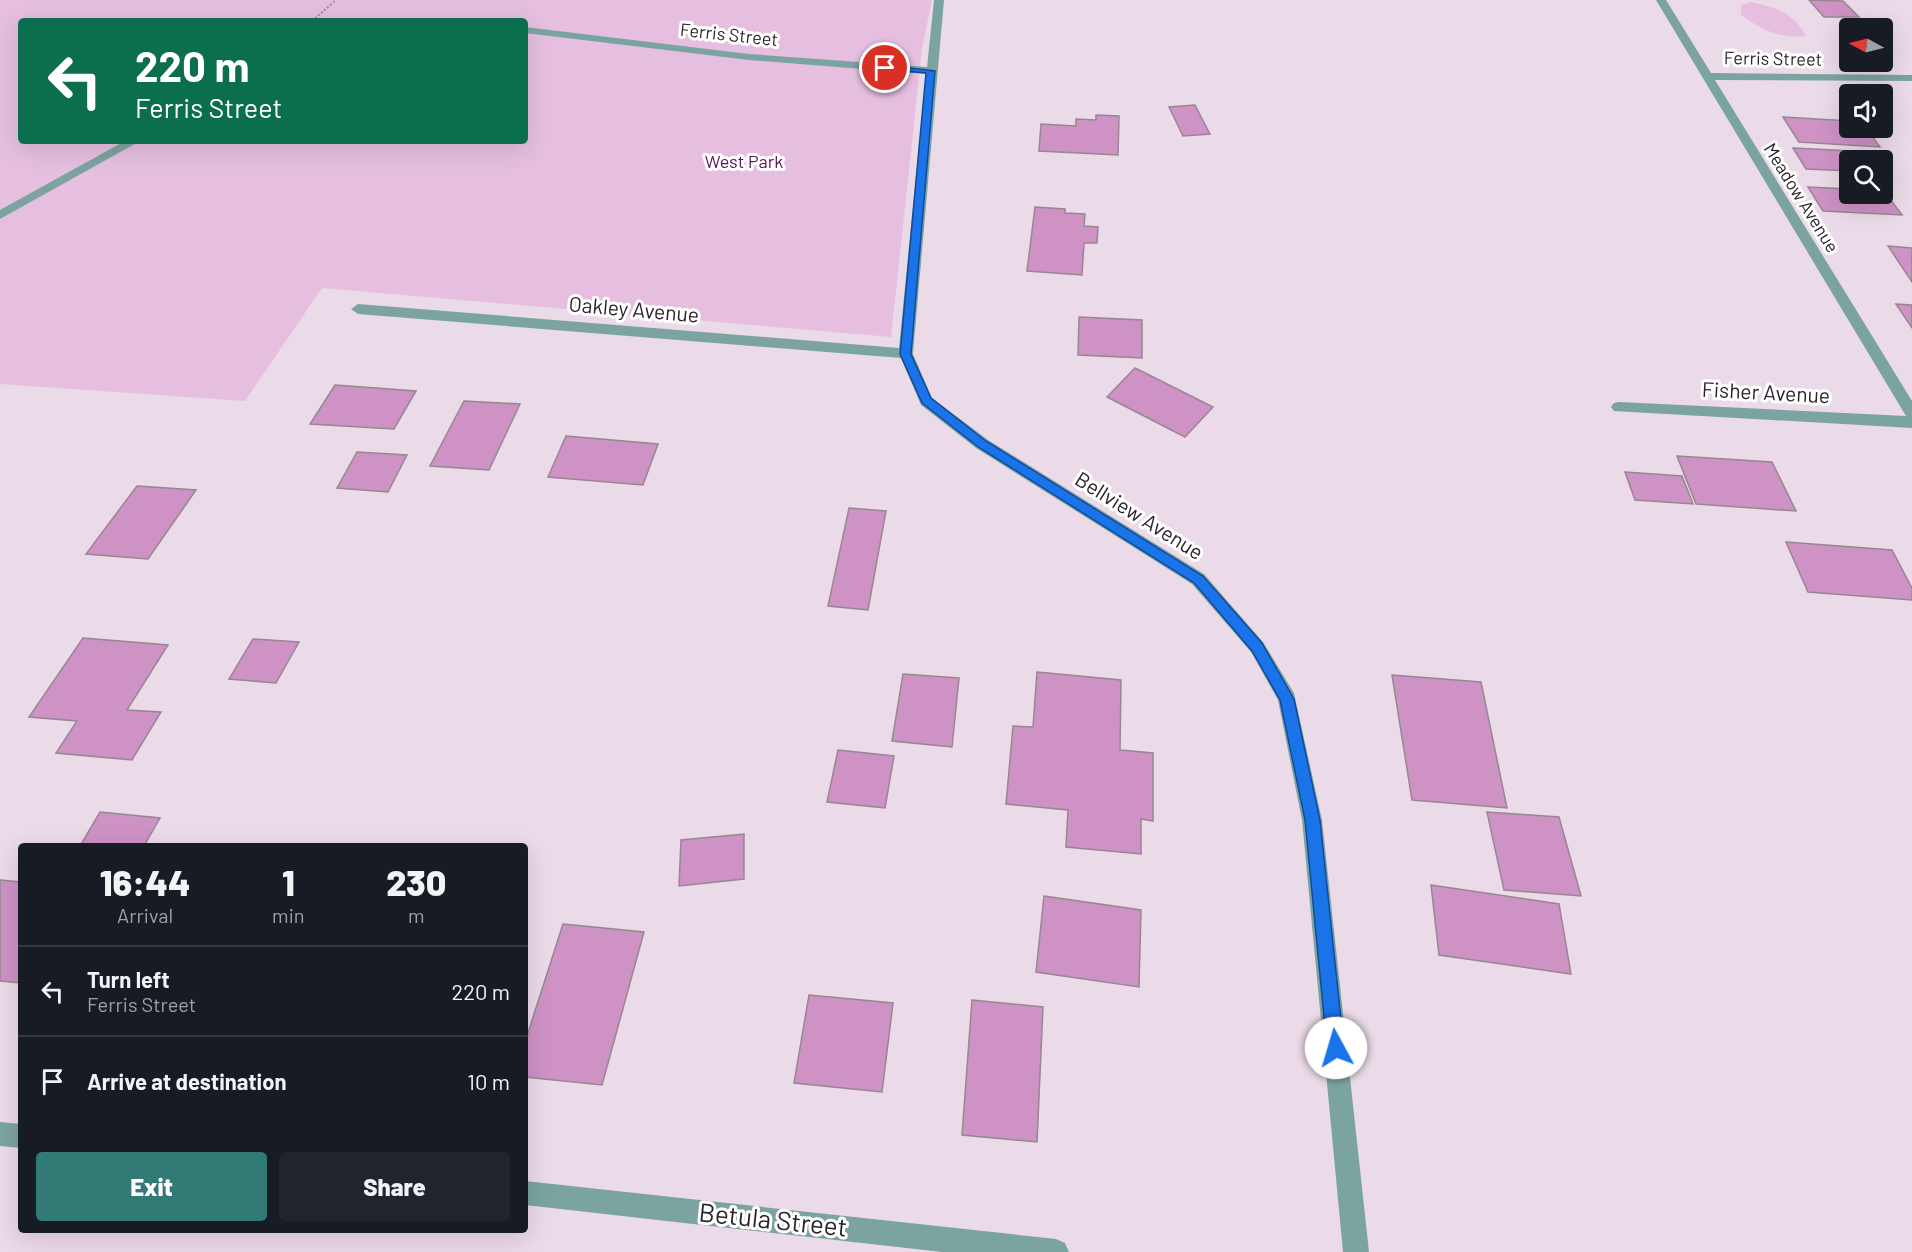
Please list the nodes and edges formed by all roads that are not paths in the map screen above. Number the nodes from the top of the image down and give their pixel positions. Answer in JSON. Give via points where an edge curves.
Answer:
{"nodes":[{"id":1,"x":939,"y":0,"type":"edge"},
{"id":2,"x":1660,"y":0,"type":"edge"},
{"id":3,"x":528,"y":30,"type":"edge"},
{"id":4,"x":930,"y":71,"type":"junction"},
{"id":5,"x":1705,"y":76,"type":"junction"},
{"id":6,"x":1911,"y":79,"type":"edge"},
{"id":7,"x":129,"y":144,"type":"edge"},
{"id":8,"x":0,"y":215,"type":"edge"},
{"id":9,"x":358,"y":309,"type":"dead end"},
{"id":10,"x":906,"y":354,"type":"junction"},
{"id":11,"x":1619,"y":407,"type":"dead end"},
{"id":12,"x":1912,"y":414,"type":"edge"},
{"id":13,"x":1912,"y":422,"type":"edge"},
{"id":14,"x":0,"y":1134,"type":"edge"},
{"id":15,"x":18,"y":1136,"type":"edge"},
{"id":16,"x":528,"y":1193,"type":"edge"},
{"id":17,"x":1056,"y":1252,"type":"edge"},
{"id":18,"x":1356,"y":1252,"type":"edge"}],
"edges":[{"from":1,"to":4,"type":"street","name":"Bellview Avenue"},
{"from":2,"to":5,"type":"street","name":"Meadow Avenue"},
{"from":3,"to":4,"type":"street","name":"Ferris Street","via":[[749,57]]},
{"from":4,"to":10,"type":"street","name":"Bellview Avenue"},
{"from":5,"to":6,"type":"street","name":"Ferris Street"},
{"from":5,"to":12,"type":"street","name":"Meadow Avenue"},
{"from":7,"to":8,"type":"street"},
{"from":9,"to":10,"type":"street","name":"Oakley Avenue"},
{"from":10,"to":18,"type":"street","name":"Bellview Avenue","via":[[926,400],[982,444],[1198,579],[1257,647],[1287,699],[1312,820]]},
{"from":11,"to":13,"type":"street","name":"Fisher Avenue"},
{"from":14,"to":15,"type":"street"},
{"from":16,"to":17,"type":"street","name":"Betula Street"}]}
